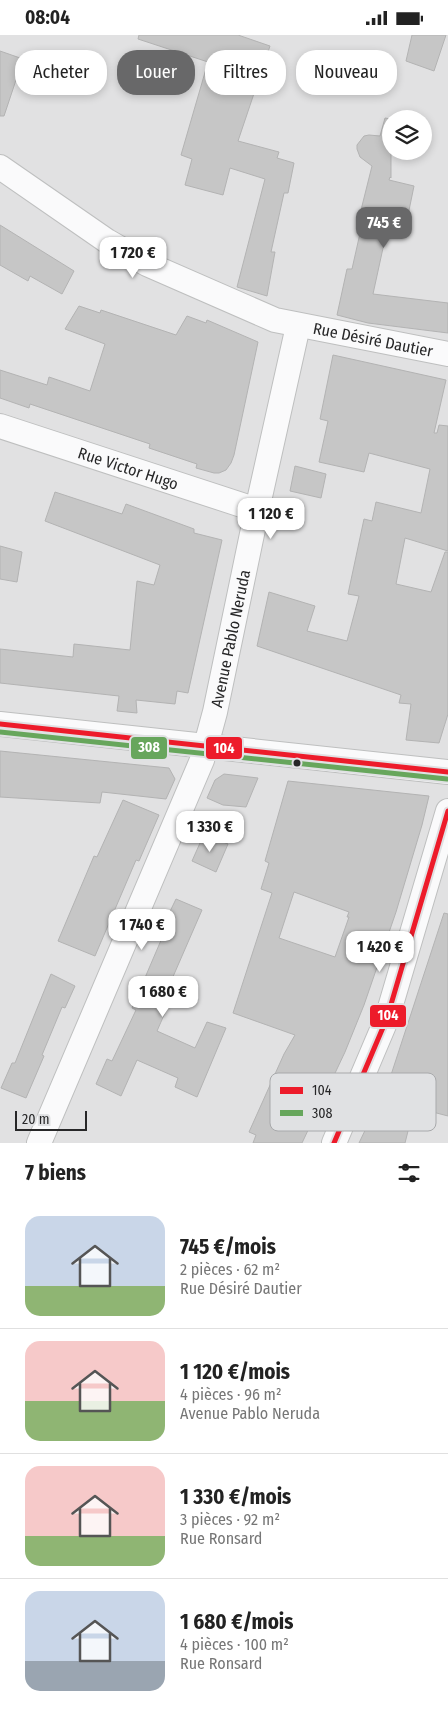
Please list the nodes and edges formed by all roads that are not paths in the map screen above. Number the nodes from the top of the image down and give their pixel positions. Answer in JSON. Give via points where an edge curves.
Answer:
{"nodes":[{"id":1,"x":0,"y":167,"type":"edge"},
{"id":2,"x":298,"y":326,"type":"junction"},
{"id":3,"x":448,"y":354,"type":"edge"},
{"id":4,"x":0,"y":426,"type":"edge"},
{"id":5,"x":257,"y":511,"type":"junction"},
{"id":6,"x":0,"y":724,"type":"edge"},
{"id":7,"x":207,"y":745,"type":"junction"},
{"id":8,"x":448,"y":772,"type":"edge"},
{"id":9,"x":448,"y":811,"type":"edge"},
{"id":10,"x":364,"y":1073,"type":"edge"},
{"id":11,"x":339,"y":1131,"type":"edge"},
{"id":12,"x":39,"y":1143,"type":"edge"},
{"id":13,"x":334,"y":1143,"type":"edge"}],
"edges":[{"from":1,"to":2,"type":"street","name":"Rue Désiré Dautier","via":[[147,265],[275,320]]},
{"from":2,"to":3,"type":"street","name":"Rue Désiré Dautier"},
{"from":2,"to":5,"type":"street","name":"Avenue Pablo Neruda"},
{"from":4,"to":5,"type":"street","name":"Rue Victor Hugo"},
{"from":5,"to":7,"type":"street","name":"Avenue Pablo Neruda"},
{"from":6,"to":7,"type":"street"},
{"from":7,"to":8,"type":"street"},
{"from":7,"to":12,"type":"street","name":"Avenue Pablo Neruda"},
{"from":9,"to":10,"type":"street","via":[[387,1018]]},
{"from":11,"to":13,"type":"street"}]}
